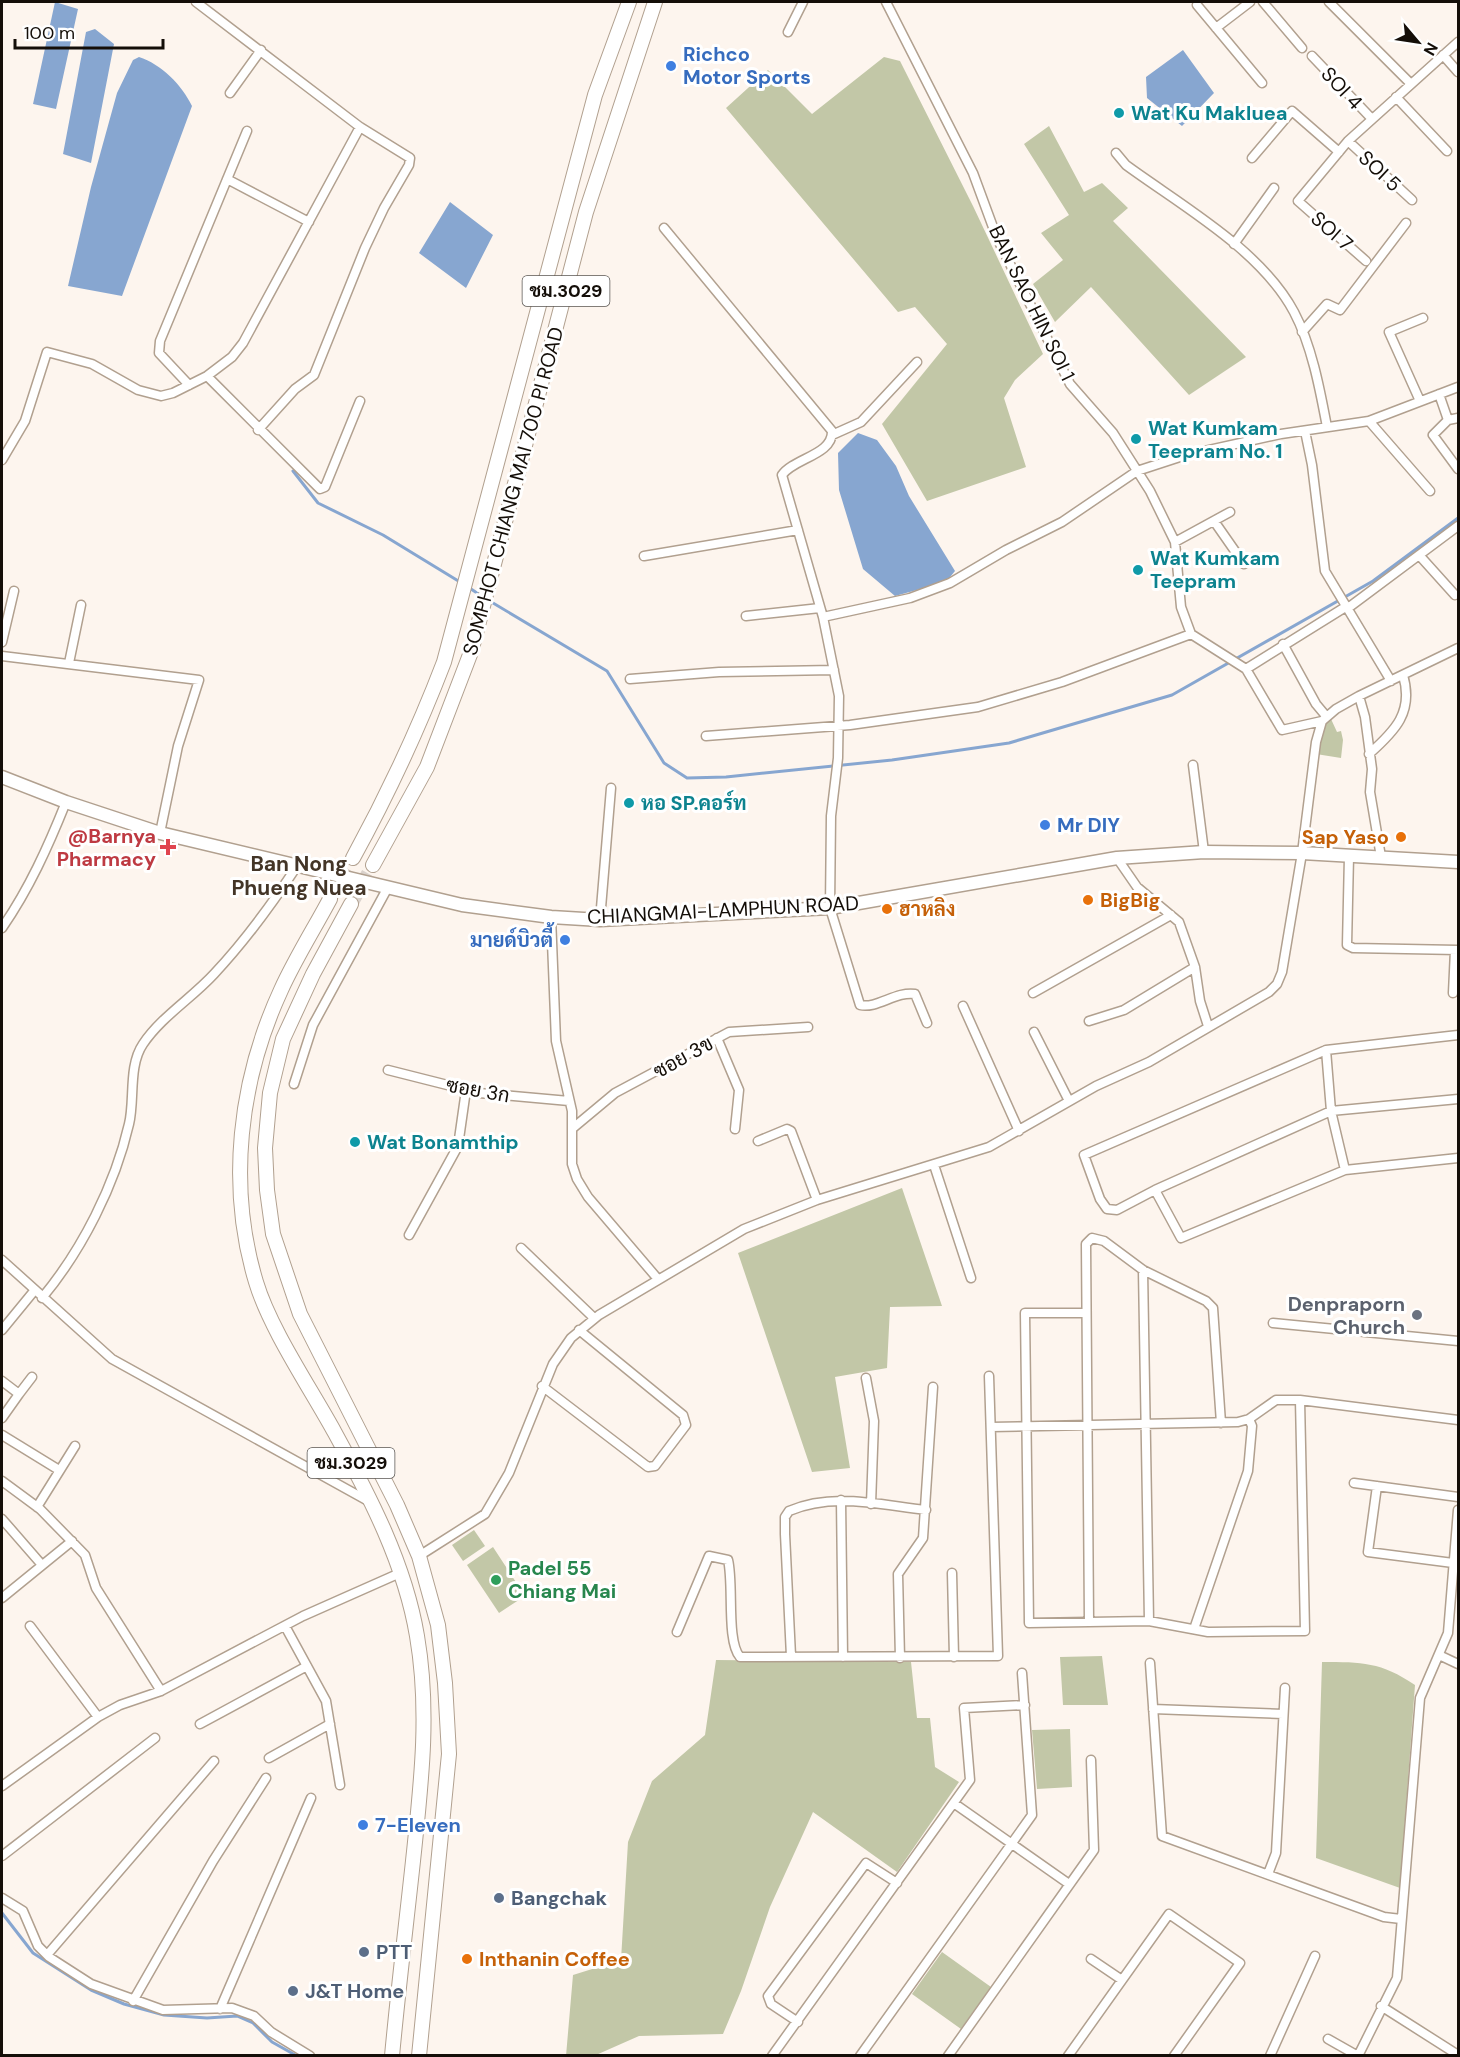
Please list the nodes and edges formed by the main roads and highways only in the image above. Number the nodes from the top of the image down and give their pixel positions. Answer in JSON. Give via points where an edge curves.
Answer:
{"nodes":[{"id":1,"x":629,"y":2,"type":"edge"},
{"id":2,"x":655,"y":2,"type":"edge"},
{"id":3,"x":2,"y":777,"type":"edge"},
{"id":4,"x":353,"y":858,"type":"tunnel mouth"},
{"id":5,"x":1458,"y":862,"type":"edge"},
{"id":6,"x":373,"y":865,"type":"tunnel mouth"},
{"id":7,"x":330,"y":899,"type":"tunnel mouth"},
{"id":8,"x":351,"y":904,"type":"tunnel mouth"},
{"id":9,"x":392,"y":2055,"type":"edge"},
{"id":10,"x":419,"y":2055,"type":"edge"}],
"edges":[{"from":1,"to":4,"type":"main road","name":"SOMPHOT CHIANG MAI 700 PI ROAD","number":"ชม.3029","via":[[595,95],[444,662],[391,789]]},
{"from":2,"to":6,"type":"main road","name":"SOMPHOT CHIANG MAI 700 PI ROAD","number":"ชม.3029","via":[[586,212],[471,652],[427,767]]},
{"from":3,"to":5,"type":"main road","name":"CHIANGMAI-LAMPHUN ROAD","via":[[160,833],[387,889],[462,905],[600,920],[830,908],[1117,858],[1204,852]]},
{"from":7,"to":9,"type":"main road","number":"ชม.3029","via":[[281,991],[255,1057],[241,1148],[242,1220],[257,1284],[374,1504],[400,1573],[417,1634],[424,1693],[425,1754]]},
{"from":8,"to":10,"type":"main road","number":"ชม.3029","via":[[283,1039],[270,1093],[265,1148],[267,1190],[273,1234],[300,1314],[396,1505],[419,1557],[438,1625],[449,1754]]}]}
